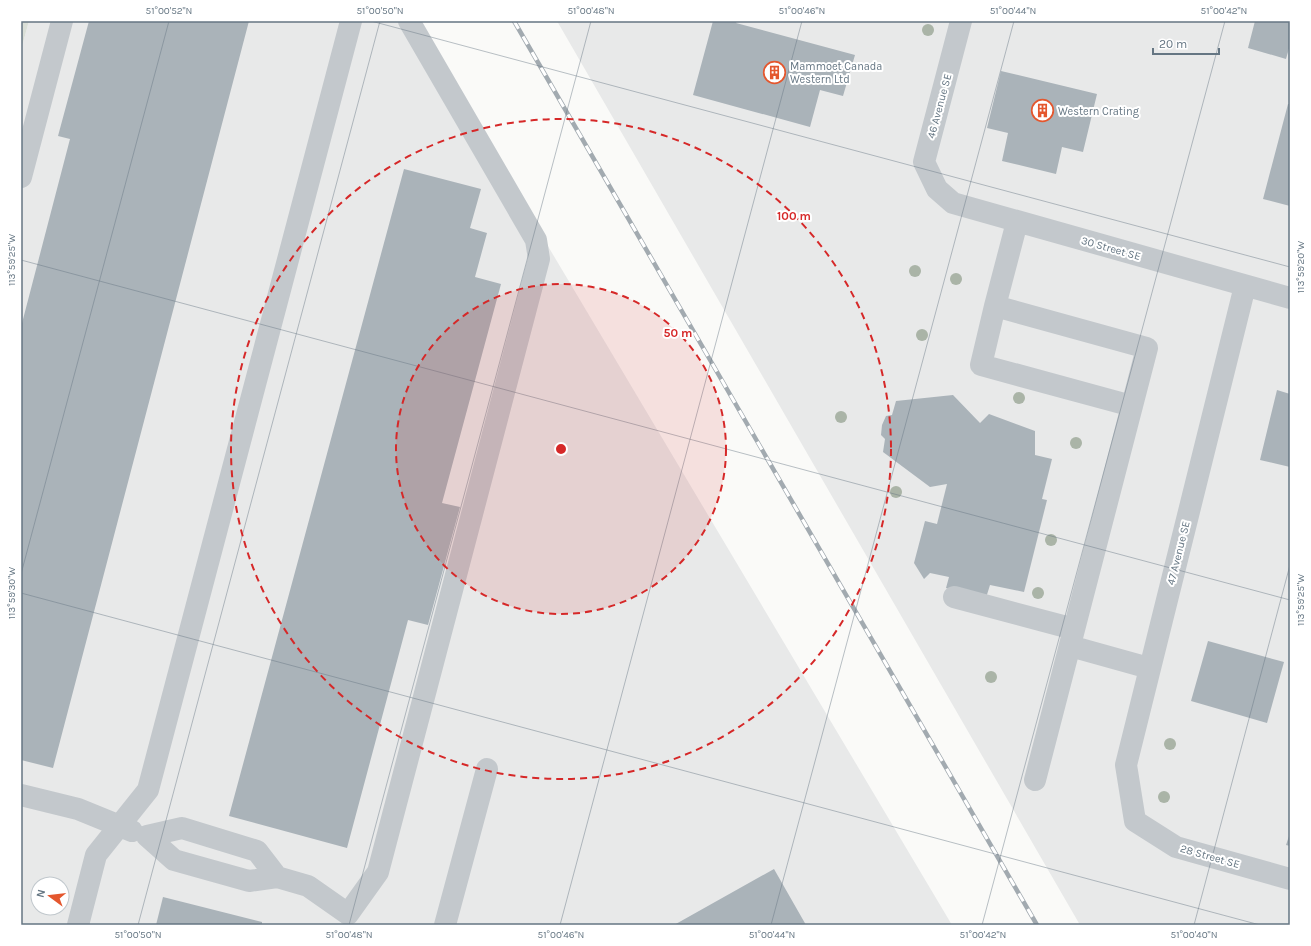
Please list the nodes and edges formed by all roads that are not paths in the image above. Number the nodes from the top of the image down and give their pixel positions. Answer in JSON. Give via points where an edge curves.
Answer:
{"nodes":[{"id":1,"x":62,"y":21,"type":"edge"},
{"id":2,"x":351,"y":21,"type":"edge"},
{"id":3,"x":409,"y":21,"type":"edge"},
{"id":4,"x":962,"y":21,"type":"edge"},
{"id":5,"x":21,"y":177,"type":"edge"},
{"id":6,"x":937,"y":189,"type":"joint"},
{"id":7,"x":1017,"y":222,"type":"junction"},
{"id":8,"x":1245,"y":286,"type":"junction"},
{"id":9,"x":1290,"y":298,"type":"edge"},
{"id":10,"x":995,"y":306,"type":"junction"},
{"id":11,"x":1132,"y":406,"type":"junction"},
{"id":12,"x":954,"y":597,"type":"dead end"},
{"id":13,"x":1072,"y":638,"type":"junction"},
{"id":14,"x":1149,"y":668,"type":"junction"},
{"id":15,"x":487,"y":769,"type":"dead end"},
{"id":16,"x":1035,"y":780,"type":"dead end"},
{"id":17,"x":21,"y":795,"type":"edge"},
{"id":18,"x":1135,"y":821,"type":"joint"},
{"id":19,"x":119,"y":825,"type":"junction"},
{"id":20,"x":147,"y":836,"type":"junction"},
{"id":21,"x":277,"y":877,"type":"junction"},
{"id":22,"x":1290,"y":879,"type":"edge"},
{"id":23,"x":349,"y":920,"type":"edge"},
{"id":24,"x":78,"y":925,"type":"edge"},
{"id":25,"x":445,"y":925,"type":"edge"}],
"edges":[{"from":1,"to":5,"type":"street"},
{"from":2,"to":19,"type":"street","via":[[148,790]]},
{"from":3,"to":23,"type":"street","via":[[536,240],[539,259],[378,872]]},
{"from":4,"to":6,"type":"street","name":"46 Avenue SE","via":[[924,162]]},
{"from":6,"to":7,"type":"street","name":"30 Street SE","via":[[953,203]]},
{"from":7,"to":8,"type":"street","name":"30 Street SE"},
{"from":7,"to":10,"type":"street"},
{"from":8,"to":9,"type":"street","name":"30 Street SE"},
{"from":8,"to":14,"type":"street","name":"47 Avenue SE"},
{"from":10,"to":11,"type":"street","via":[[981,365]]},
{"from":10,"to":11,"type":"street","via":[[1147,348]]},
{"from":11,"to":13,"type":"street"},
{"from":12,"to":13,"type":"street"},
{"from":13,"to":14,"type":"street"},
{"from":13,"to":16,"type":"street"},
{"from":14,"to":18,"type":"street","name":"47 Avenue SE","via":[[1126,765]]},
{"from":15,"to":25,"type":"street"},
{"from":17,"to":19,"type":"street","via":[[78,809]]},
{"from":18,"to":22,"type":"street","name":"28 Street SE","via":[[1176,847]]},
{"from":19,"to":20,"type":"street"},
{"from":19,"to":24,"type":"street","via":[[96,855]]},
{"from":20,"to":21,"type":"street","via":[[174,860],[249,881]]},
{"from":20,"to":21,"type":"street","via":[[182,828],[257,851]]},
{"from":21,"to":23,"type":"street","via":[[308,886]]}]}
